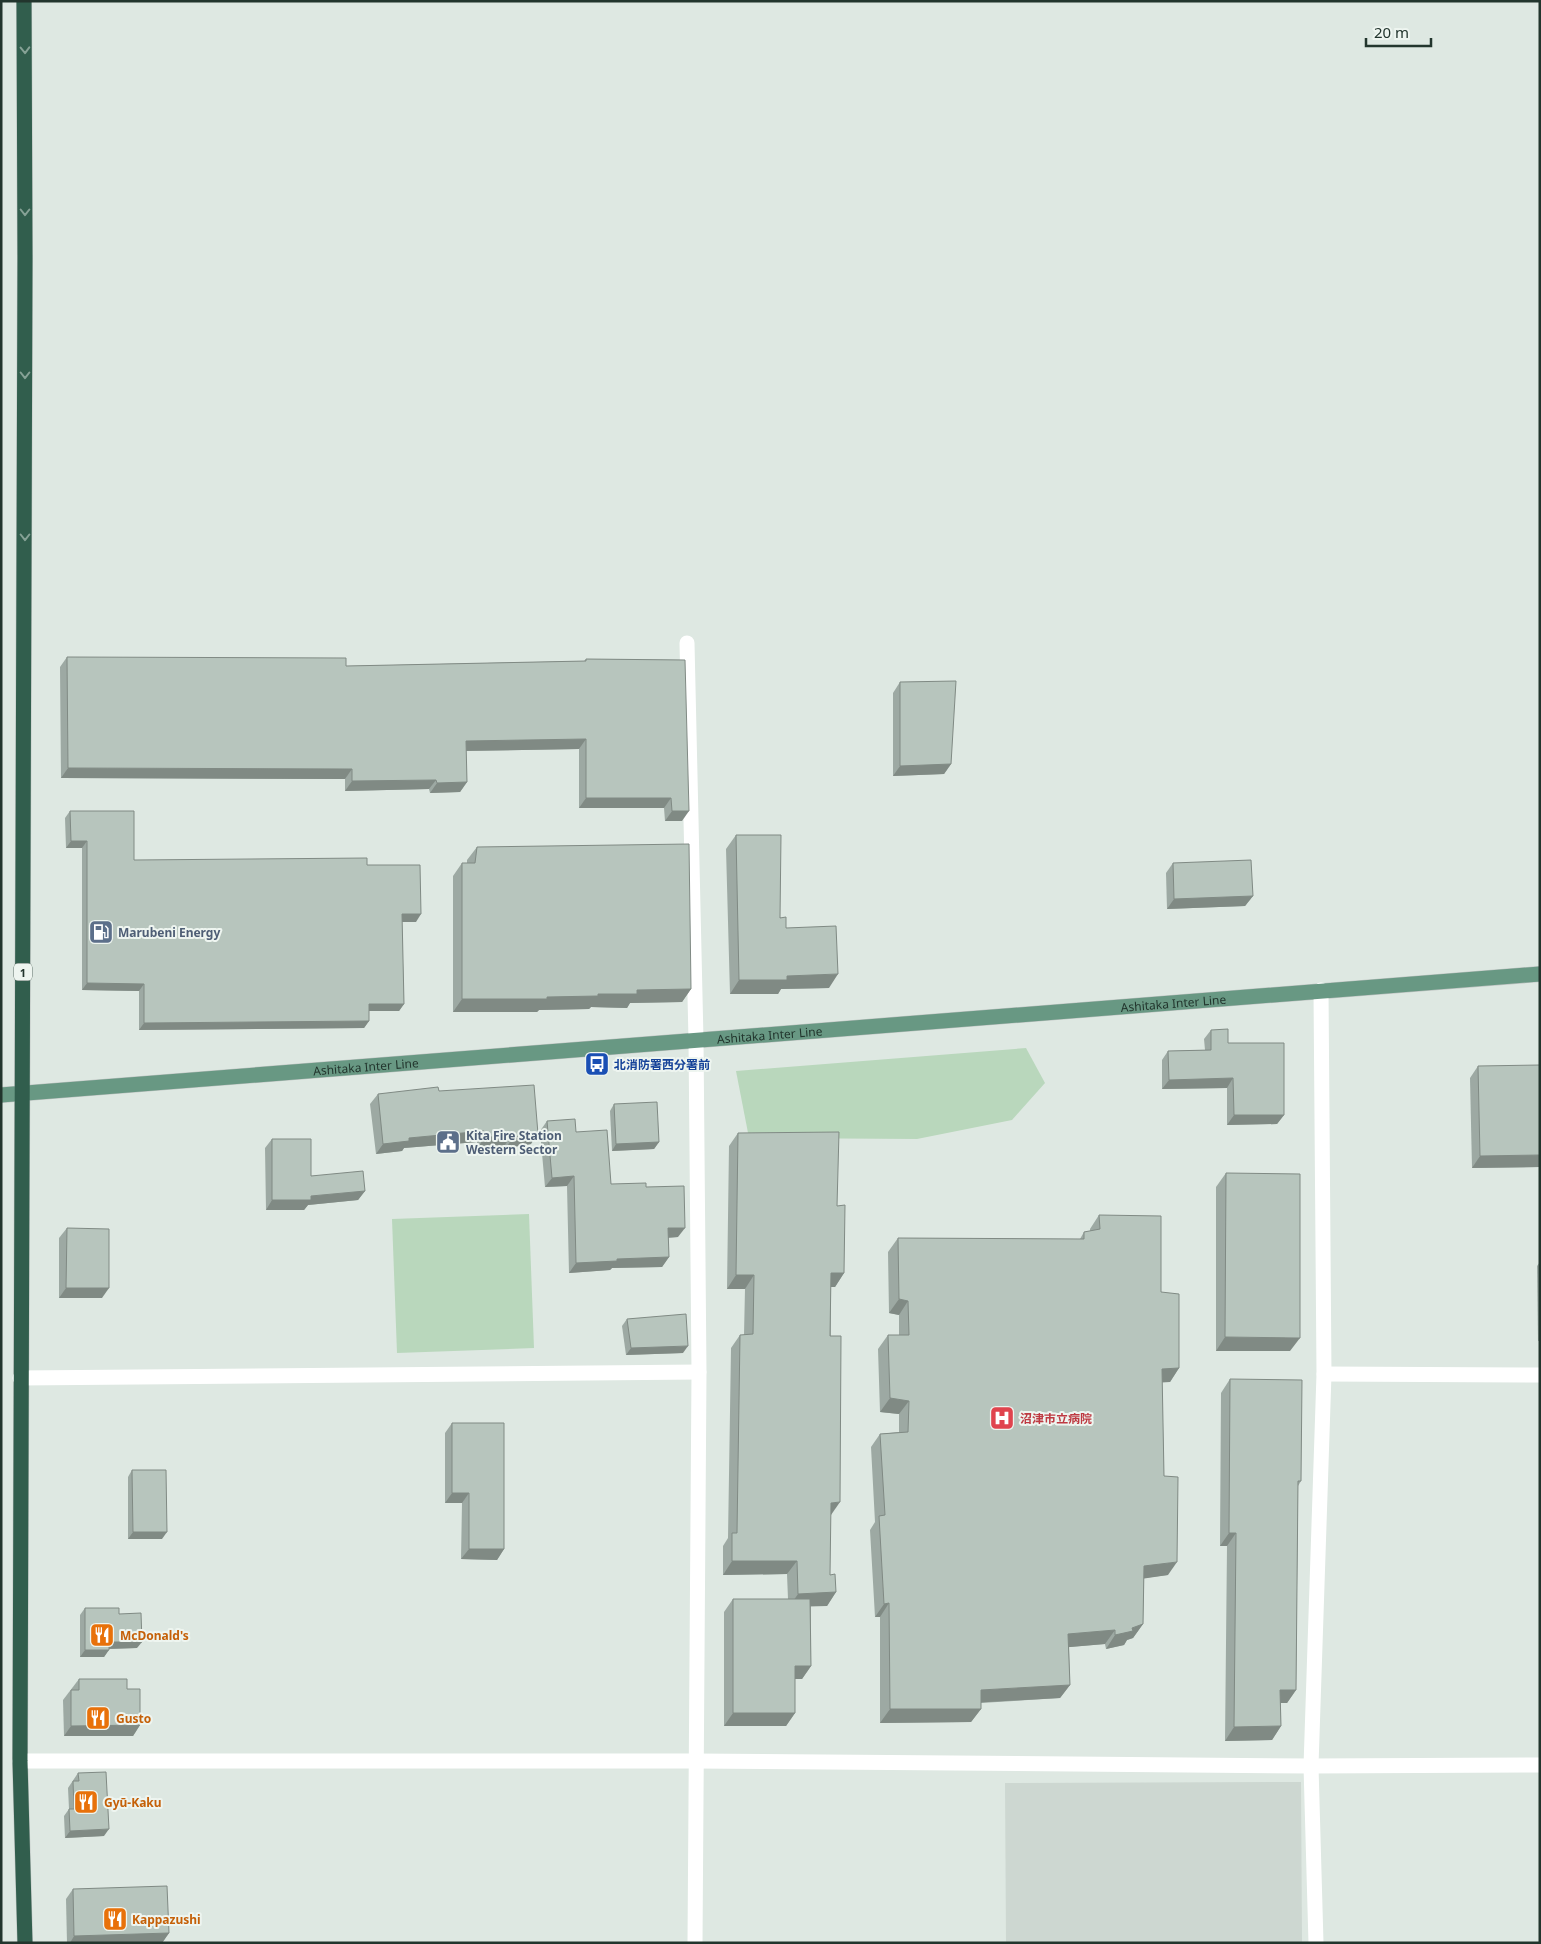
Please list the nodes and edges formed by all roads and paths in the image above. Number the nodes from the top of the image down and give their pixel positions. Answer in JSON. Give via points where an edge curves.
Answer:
{"nodes":[{"id":1,"x":24,"y":1,"type":"edge"},
{"id":2,"x":687,"y":643,"type":"dead end"},
{"id":3,"x":1540,"y":974,"type":"edge"},
{"id":4,"x":1322,"y":990,"type":"junction"},
{"id":5,"x":696,"y":1040,"type":"junction"},
{"id":6,"x":22,"y":1094,"type":"junction"},
{"id":7,"x":1,"y":1095,"type":"edge"},
{"id":8,"x":699,"y":1372,"type":"junction"},
{"id":9,"x":1324,"y":1374,"type":"junction"},
{"id":10,"x":1540,"y":1376,"type":"edge"},
{"id":11,"x":20,"y":1378,"type":"junction"},
{"id":12,"x":20,"y":1761,"type":"junction"},
{"id":13,"x":695,"y":1761,"type":"junction"},
{"id":14,"x":1540,"y":1765,"type":"edge"},
{"id":15,"x":1311,"y":1766,"type":"junction"},
{"id":16,"x":25,"y":1943,"type":"edge"},
{"id":17,"x":696,"y":1943,"type":"edge"},
{"id":18,"x":1316,"y":1943,"type":"edge"}],
"edges":[{"from":1,"to":6,"type":"highway","number":"1","one_way":true},
{"from":2,"to":5,"type":"street"},
{"from":3,"to":4,"type":"main road","name":"Ashitaka Inter Line"},
{"from":4,"to":5,"type":"main road","name":"Ashitaka Inter Line"},
{"from":4,"to":9,"type":"street"},
{"from":5,"to":6,"type":"main road","name":"Ashitaka Inter Line"},
{"from":5,"to":8,"type":"street"},
{"from":6,"to":7,"type":"main road","name":"Ashitaka Inter Line"},
{"from":6,"to":11,"type":"highway","number":"1"},
{"from":8,"to":11,"type":"street"},
{"from":8,"to":13,"type":"street"},
{"from":9,"to":10,"type":"street"},
{"from":9,"to":15,"type":"street"},
{"from":11,"to":12,"type":"highway","number":"1"},
{"from":12,"to":13,"type":"street"},
{"from":12,"to":16,"type":"highway","number":"1"},
{"from":13,"to":15,"type":"street"},
{"from":13,"to":17,"type":"street"},
{"from":14,"to":15,"type":"street"},
{"from":15,"to":18,"type":"street"}]}
